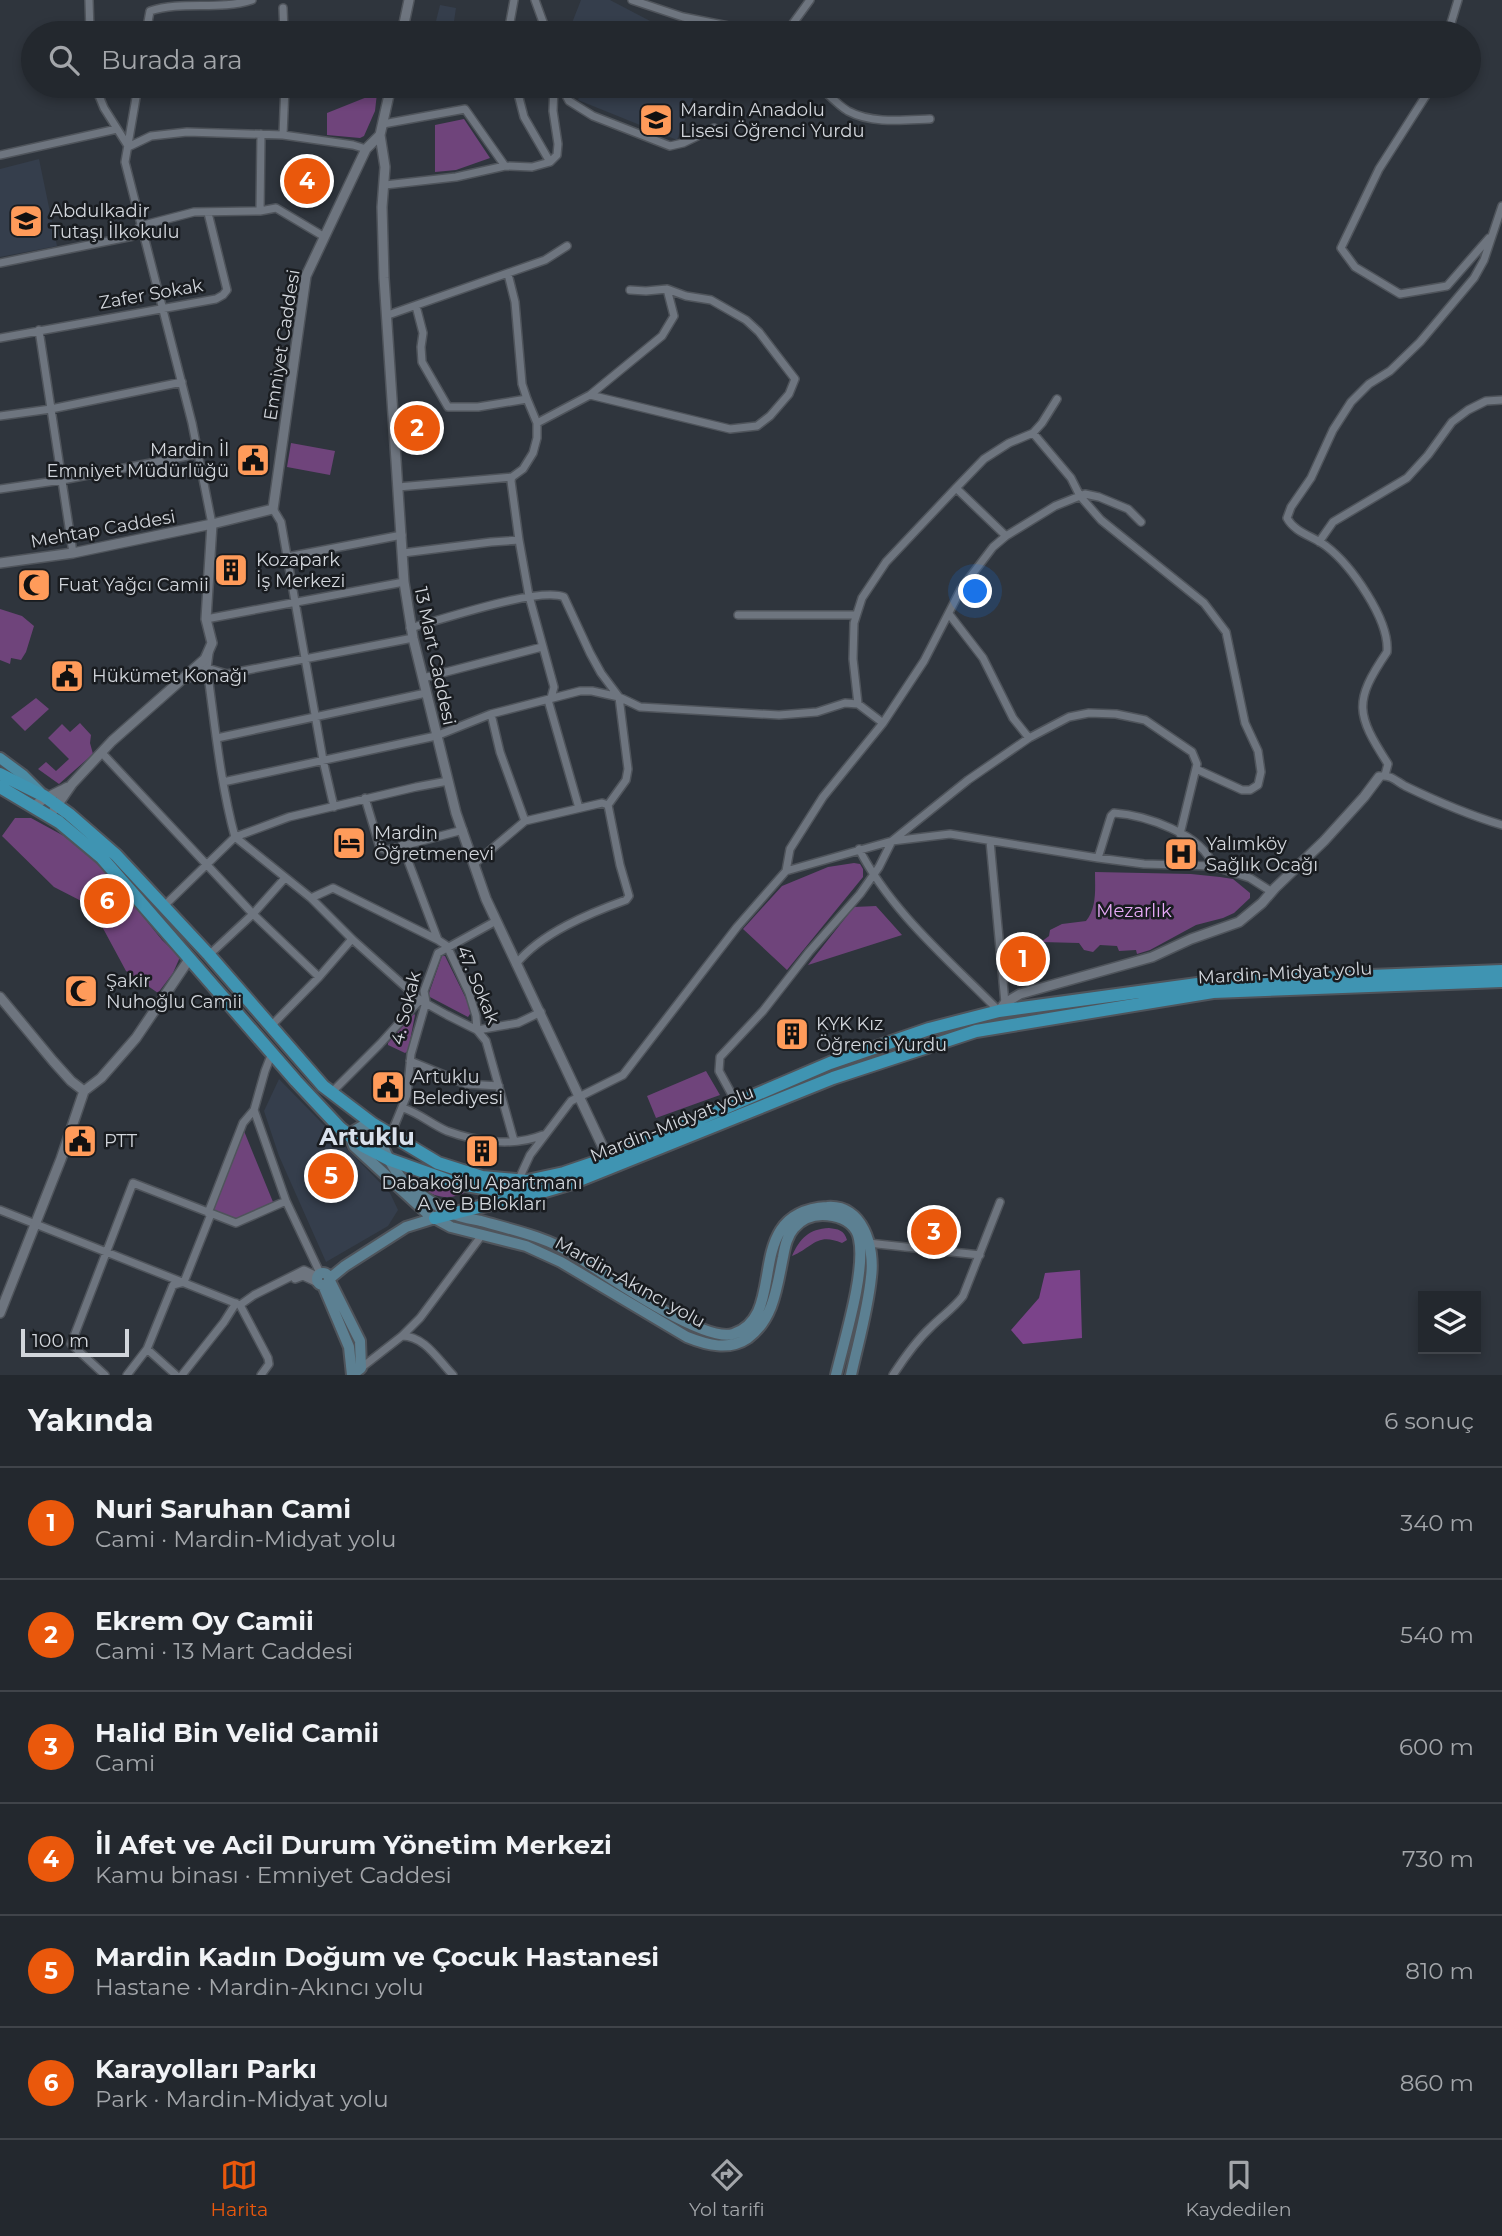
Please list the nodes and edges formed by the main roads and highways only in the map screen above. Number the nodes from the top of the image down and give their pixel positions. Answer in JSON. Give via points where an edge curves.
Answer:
{"nodes":[{"id":1,"x":0,"y":758,"type":"edge"},
{"id":2,"x":0,"y":774,"type":"edge"},
{"id":3,"x":0,"y":788,"type":"edge"},
{"id":4,"x":0,"y":794,"type":"edge"},
{"id":5,"x":44,"y":796,"type":"junction"},
{"id":6,"x":19,"y":798,"type":"junction"},
{"id":7,"x":53,"y":812,"type":"junction"},
{"id":8,"x":1502,"y":971,"type":"edge"},
{"id":9,"x":1502,"y":981,"type":"edge"},
{"id":10,"x":373,"y":1124,"type":"junction"},
{"id":11,"x":352,"y":1142,"type":"junction"},
{"id":12,"x":388,"y":1159,"type":"junction"},
{"id":13,"x":545,"y":1191,"type":"junction"},
{"id":14,"x":451,"y":1213,"type":"junction"},
{"id":15,"x":435,"y":1218,"type":"junction"},
{"id":16,"x":355,"y":1373,"type":"edge"},
{"id":17,"x":836,"y":1375,"type":"edge"},
{"id":18,"x":851,"y":1375,"type":"edge"}],
"edges":[{"from":1,"to":5,"type":"main road"},
{"from":2,"to":5,"type":"highway","name":"Mardin-Midyat yolu"},
{"from":3,"to":6,"type":"highway","name":"Mardin-Midyat yolu"},
{"from":4,"to":6,"type":"main road"},
{"from":5,"to":7,"type":"highway","name":"Mardin-Midyat yolu"},
{"from":6,"to":7,"type":"highway","name":"Mardin-Midyat yolu"},
{"from":7,"to":10,"type":"highway","name":"Mardin-Midyat yolu","via":[[69,814],[116,855],[323,1086]]},
{"from":7,"to":11,"type":"highway","name":"Mardin-Midyat yolu","via":[[102,858]]},
{"from":8,"to":10,"type":"highway","name":"Mardin-Midyat yolu","via":[[1212,982],[1002,1007],[830,1063],[608,1158],[564,1173],[518,1181],[482,1177],[438,1163]]},
{"from":9,"to":13,"type":"highway","name":"Mardin-Midyat yolu","via":[[1213,992],[976,1031],[833,1078]]},
{"from":10,"to":11,"type":"main road","via":[[358,1127]]},
{"from":10,"to":12,"type":"main road","name":"Mardin-Akıncı yolu"},
{"from":11,"to":12,"type":"highway","name":"Mardin-Midyat yolu"},
{"from":11,"to":15,"type":"main road","name":"Mardin-Akıncı yolu"},
{"from":12,"to":13,"type":"highway","name":"Mardin-Midyat yolu","via":[[455,1183]]},
{"from":12,"to":14,"type":"main road","name":"Mardin-Akıncı yolu","via":[[407,1184]]},
{"from":13,"to":14,"type":"highway"},
{"from":14,"to":15,"type":"highway"},
{"from":14,"to":18,"type":"main road","name":"Mardin-Akıncı yolu","via":[[557,1244],[660,1308],[703,1331],[729,1336],[743,1331],[756,1315],[775,1237],[785,1224],[799,1213],[822,1207],[843,1209],[856,1216],[864,1230],[872,1275]]},
{"from":15,"to":16,"type":"main road","via":[[406,1227],[321,1279],[360,1341]]},
{"from":15,"to":17,"type":"main road","name":"Mardin-Akıncı yolu","via":[[451,1227],[526,1246],[687,1337],[726,1346],[743,1341],[765,1321],[787,1240],[796,1225],[814,1216],[844,1219],[857,1233],[860,1259]]}]}
